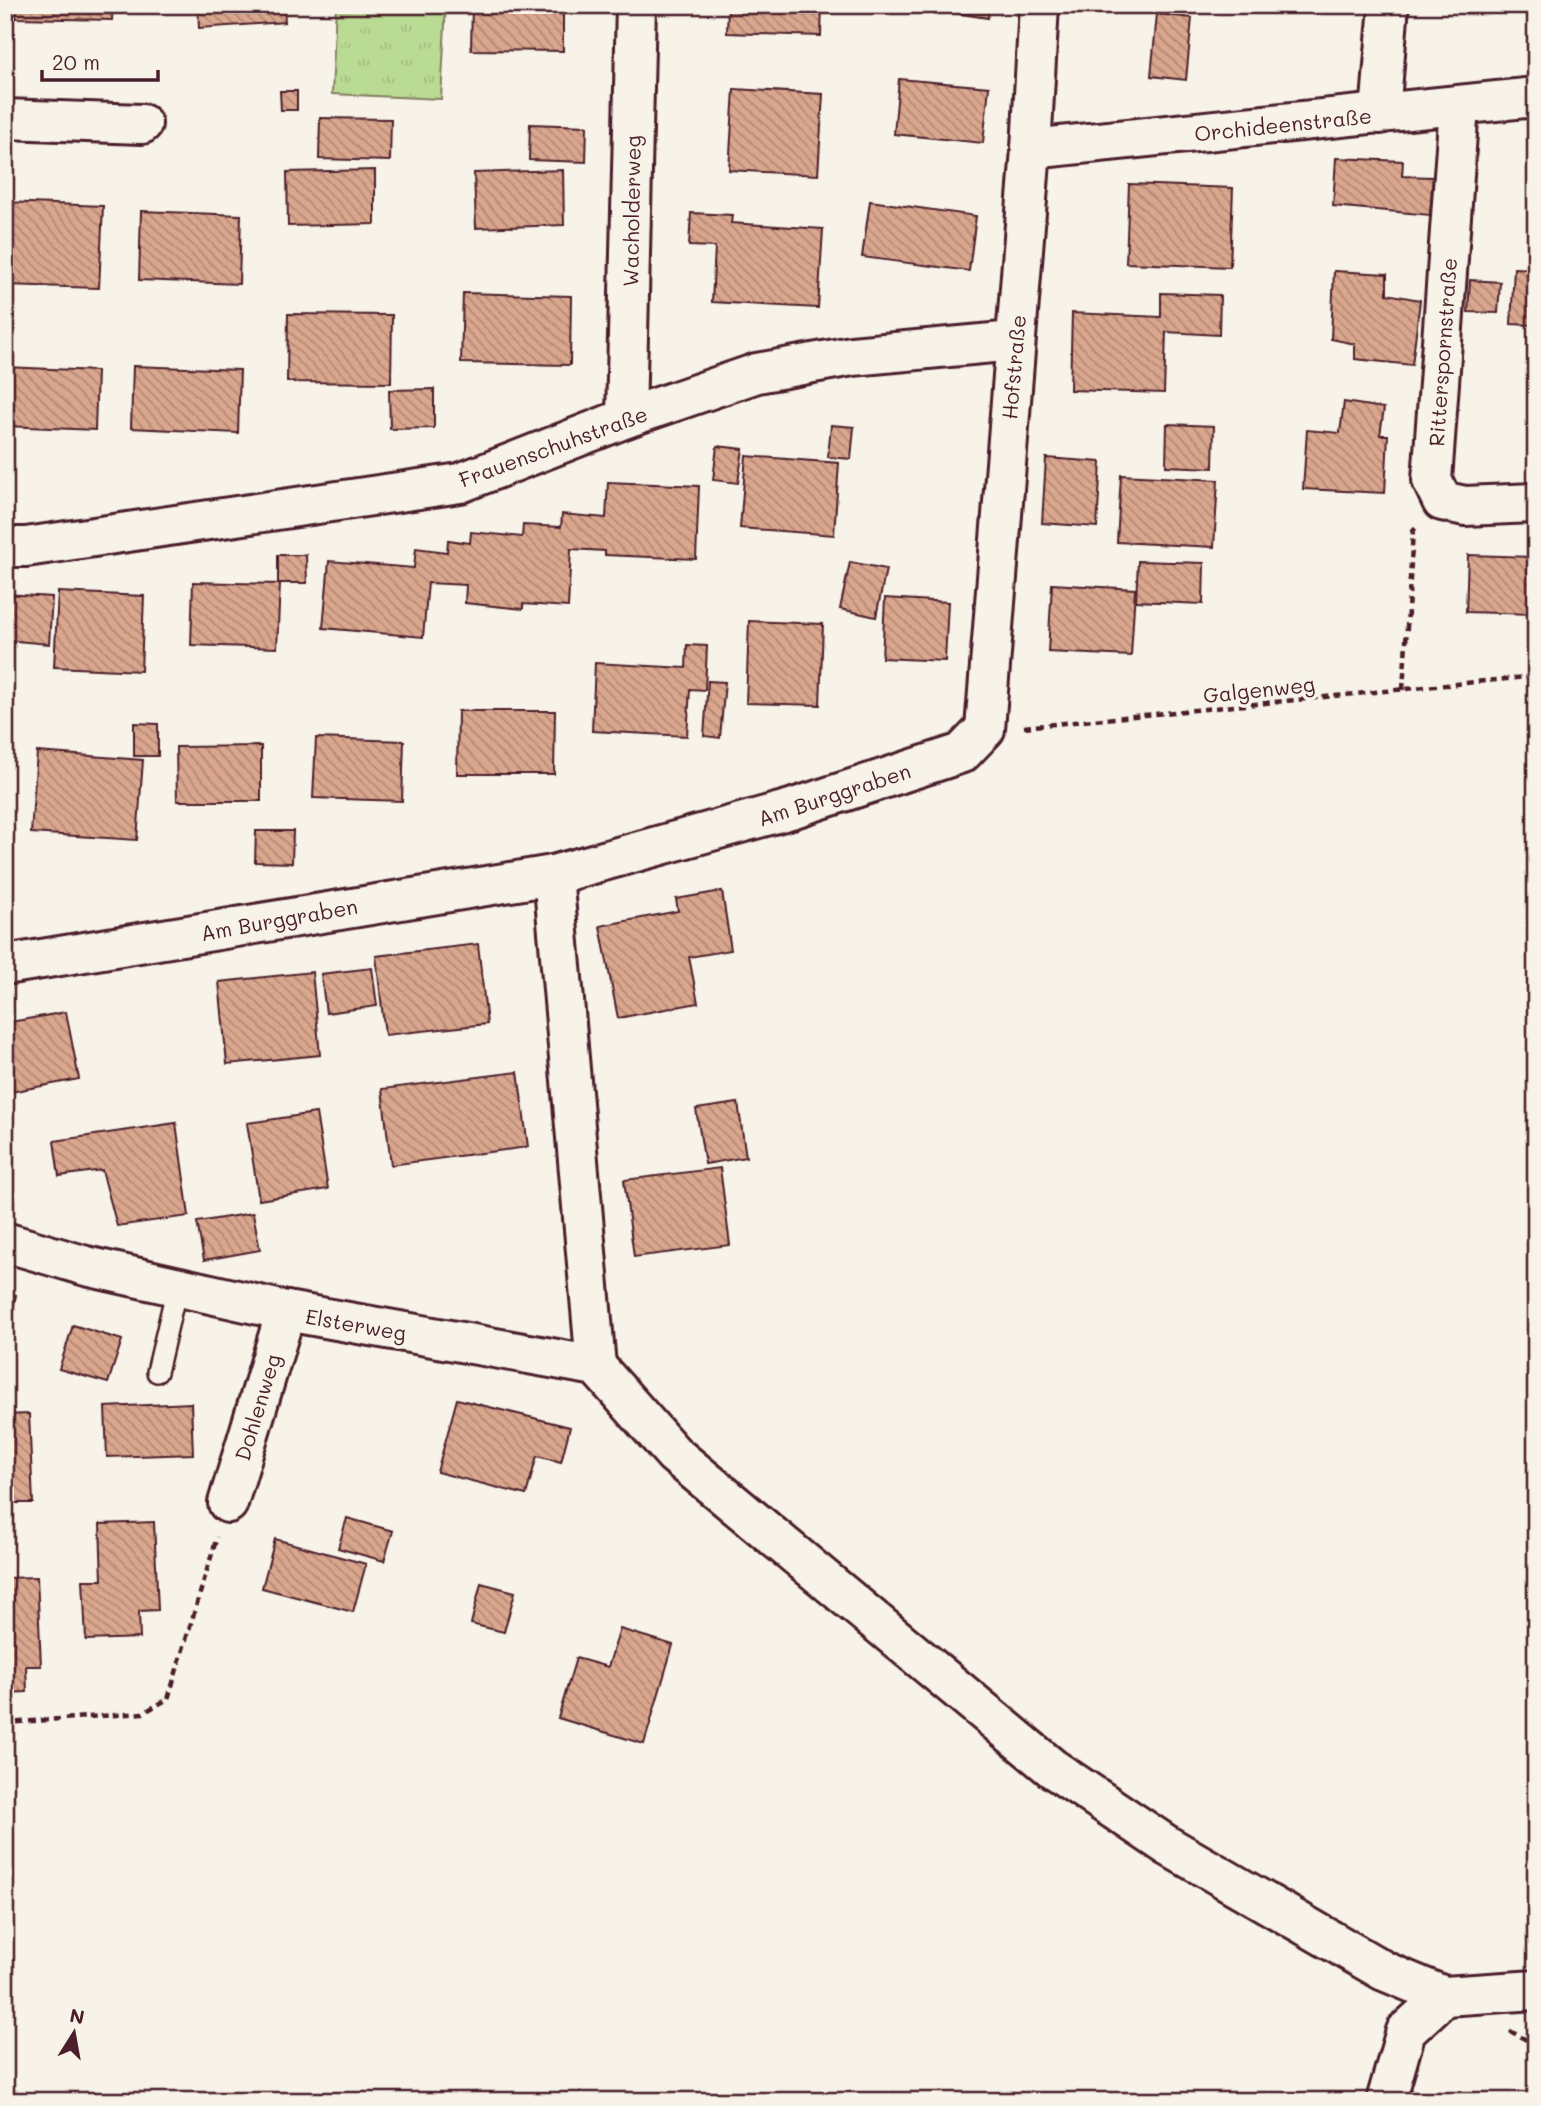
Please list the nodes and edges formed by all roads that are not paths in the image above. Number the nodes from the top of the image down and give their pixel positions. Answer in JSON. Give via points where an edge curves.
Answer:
{"nodes":[{"id":1,"x":636,"y":5,"type":"edge"},
{"id":2,"x":1039,"y":5,"type":"edge"},
{"id":3,"x":1389,"y":5,"type":"edge"},
{"id":4,"x":1536,"y":97,"type":"edge"},
{"id":5,"x":1459,"y":106,"type":"junction"},
{"id":6,"x":1380,"y":114,"type":"junction"},
{"id":7,"x":5,"y":119,"type":"edge"},
{"id":8,"x":142,"y":124,"type":"dead end"},
{"id":9,"x":1031,"y":149,"type":"junction"},
{"id":10,"x":1014,"y":341,"type":"junction"},
{"id":11,"x":626,"y":418,"type":"junction"},
{"id":12,"x":1536,"y":503,"type":"edge"},
{"id":13,"x":5,"y":547,"type":"edge"},
{"id":14,"x":985,"y":729,"type":"joint"},
{"id":15,"x":553,"y":875,"type":"junction"},
{"id":16,"x":5,"y":965,"type":"edge"},
{"id":17,"x":5,"y":1242,"type":"edge"},
{"id":18,"x":177,"y":1287,"type":"junction"},
{"id":19,"x":286,"y":1311,"type":"junction"},
{"id":20,"x":596,"y":1366,"type":"junction"},
{"id":21,"x":157,"y":1372,"type":"dead end"},
{"id":22,"x":228,"y":1503,"type":"road end"},
{"id":23,"x":1536,"y":1990,"type":"edge"},
{"id":24,"x":1444,"y":1996,"type":"junction"},
{"id":25,"x":1386,"y":2101,"type":"edge"}],
"edges":[{"from":1,"to":11,"type":"street","name":"Wacholderweg"},
{"from":2,"to":9,"type":"street","name":"Hofstraße"},
{"from":3,"to":6,"type":"street"},
{"from":4,"to":5,"type":"street","name":"Orchideenstraße"},
{"from":5,"to":6,"type":"street","name":"Orchideenstraße"},
{"from":5,"to":12,"type":"street","name":"Ritterspornstraße","via":[[1432,480],[1442,500],[1465,506]]},
{"from":6,"to":9,"type":"street","name":"Orchideenstraße"},
{"from":7,"to":8,"type":"street"},
{"from":9,"to":10,"type":"street","name":"Hofstraße"},
{"from":10,"to":11,"type":"street","name":"Frauenschuhstraße","via":[[852,356],[757,373]]},
{"from":10,"to":14,"type":"street","name":"Hofstraße"},
{"from":11,"to":13,"type":"street","name":"Frauenschuhstraße","via":[[460,483]]},
{"from":14,"to":15,"type":"street","name":"Am Burggraben","via":[[962,753],[791,809]]},
{"from":15,"to":16,"type":"street","name":"Am Burggraben"},
{"from":15,"to":20,"type":"street"},
{"from":17,"to":18,"type":"street","name":"Elsterweg"},
{"from":18,"to":19,"type":"street","name":"Elsterweg"},
{"from":18,"to":21,"type":"lane"},
{"from":19,"to":20,"type":"street","name":"Elsterweg"},
{"from":19,"to":22,"type":"street","name":"Dohlenweg"},
{"from":20,"to":24,"type":"street","via":[[674,1454],[1052,1768],[1180,1853],[1384,1971]]},
{"from":23,"to":24,"type":"street"},
{"from":24,"to":25,"type":"street","via":[[1406,2031]]}]}
